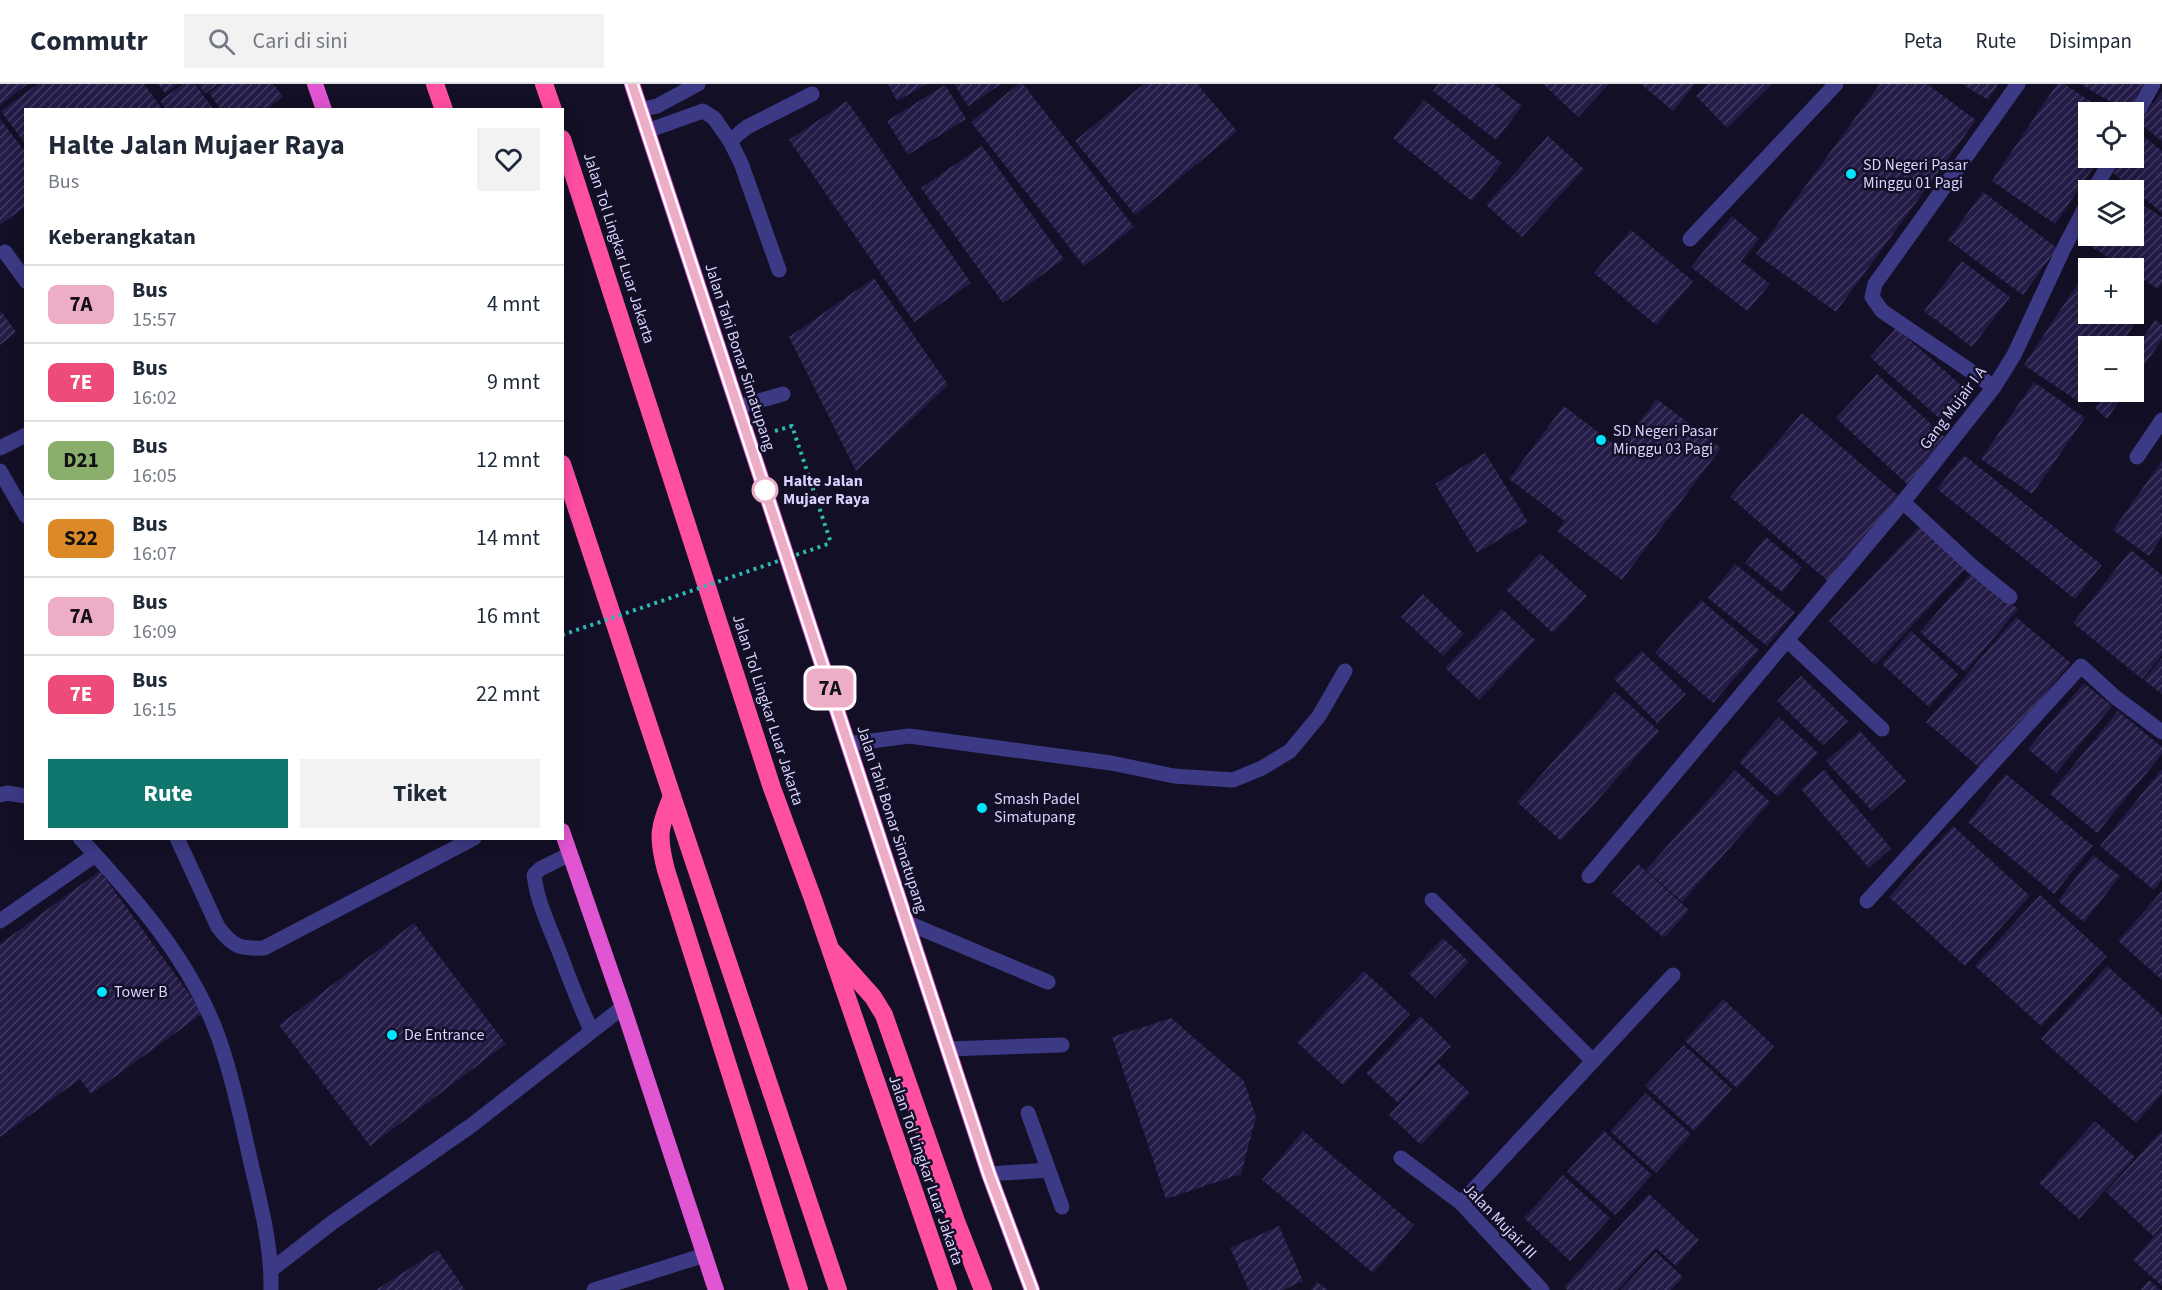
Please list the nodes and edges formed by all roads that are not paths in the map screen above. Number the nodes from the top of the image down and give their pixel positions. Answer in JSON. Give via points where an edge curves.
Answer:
{"nodes":[{"id":1,"x":315,"y":84,"type":"edge"},
{"id":2,"x":435,"y":84,"type":"edge"},
{"id":3,"x":544,"y":84,"type":"edge"},
{"id":4,"x":632,"y":84,"type":"edge"},
{"id":5,"x":698,"y":84,"type":"edge"},
{"id":6,"x":1836,"y":84,"type":"edge"},
{"id":7,"x":2018,"y":84,"type":"edge"},
{"id":8,"x":2153,"y":84,"type":"edge"},
{"id":9,"x":812,"y":94,"type":"dead end"},
{"id":10,"x":2143,"y":102,"type":"edge"},
{"id":11,"x":323,"y":108,"type":"edge"},
{"id":12,"x":443,"y":108,"type":"edge"},
{"id":13,"x":552,"y":108,"type":"edge"},
{"id":14,"x":640,"y":110,"type":"junction"},
{"id":15,"x":647,"y":131,"type":"junction"},
{"id":16,"x":730,"y":141,"type":"junction"},
{"id":17,"x":564,"y":145,"type":"edge"},
{"id":18,"x":2078,"y":221,"type":"edge"},
{"id":19,"x":1690,"y":239,"type":"dead end"},
{"id":20,"x":5,"y":252,"type":"dead end"},
{"id":21,"x":779,"y":270,"type":"dead end"},
{"id":22,"x":24,"y":278,"type":"edge"},
{"id":23,"x":1994,"y":387,"type":"junction"},
{"id":24,"x":783,"y":394,"type":"dead end"},
{"id":25,"x":738,"y":407,"type":"junction"},
{"id":26,"x":2162,"y":420,"type":"edge"},
{"id":27,"x":24,"y":436,"type":"edge"},
{"id":28,"x":0,"y":448,"type":"edge"},
{"id":29,"x":2137,"y":457,"type":"dead end"},
{"id":30,"x":0,"y":471,"type":"edge"},
{"id":31,"x":564,"y":471,"type":"edge"},
{"id":32,"x":1903,"y":502,"type":"junction"},
{"id":33,"x":24,"y":513,"type":"edge"},
{"id":34,"x":2010,"y":597,"type":"dead end"},
{"id":35,"x":1787,"y":640,"type":"junction"},
{"id":36,"x":1345,"y":671,"type":"dead end"},
{"id":37,"x":1882,"y":729,"type":"dead end"},
{"id":38,"x":2162,"y":732,"type":"edge"},
{"id":39,"x":848,"y":744,"type":"junction"},
{"id":40,"x":0,"y":795,"type":"edge"},
{"id":41,"x":24,"y":796,"type":"edge"},
{"id":42,"x":672,"y":796,"type":"junction"},
{"id":43,"x":564,"y":837,"type":"edge"},
{"id":44,"x":82,"y":840,"type":"edge"},
{"id":45,"x":178,"y":840,"type":"edge"},
{"id":46,"x":472,"y":840,"type":"edge"},
{"id":47,"x":570,"y":854,"type":"junction"},
{"id":48,"x":95,"y":855,"type":"junction"},
{"id":49,"x":1589,"y":876,"type":"dead end"},
{"id":50,"x":1432,"y":900,"type":"dead end"},
{"id":51,"x":1867,"y":901,"type":"dead end"},
{"id":52,"x":0,"y":921,"type":"edge"},
{"id":53,"x":908,"y":923,"type":"junction"},
{"id":54,"x":828,"y":946,"type":"junction"},
{"id":55,"x":1673,"y":975,"type":"dead end"},
{"id":56,"x":1048,"y":982,"type":"dead end"},
{"id":57,"x":623,"y":1007,"type":"junction"},
{"id":58,"x":591,"y":1030,"type":"junction"},
{"id":59,"x":1062,"y":1045,"type":"dead end"},
{"id":60,"x":948,"y":1049,"type":"junction"},
{"id":61,"x":1593,"y":1061,"type":"junction"},
{"id":62,"x":1028,"y":1113,"type":"dead end"},
{"id":63,"x":1401,"y":1158,"type":"dead end"},
{"id":64,"x":1048,"y":1170,"type":"junction"},
{"id":65,"x":989,"y":1174,"type":"junction"},
{"id":66,"x":1461,"y":1203,"type":"junction"},
{"id":67,"x":1062,"y":1208,"type":"dead end"},
{"id":68,"x":705,"y":1255,"type":"junction"},
{"id":69,"x":271,"y":1270,"type":"junction"},
{"id":70,"x":271,"y":1290,"type":"edge"},
{"id":71,"x":594,"y":1290,"type":"edge"},
{"id":72,"x":716,"y":1290,"type":"edge"},
{"id":73,"x":799,"y":1290,"type":"edge"},
{"id":74,"x":838,"y":1290,"type":"edge"},
{"id":75,"x":948,"y":1290,"type":"edge"},
{"id":76,"x":983,"y":1290,"type":"edge"},
{"id":77,"x":1032,"y":1290,"type":"edge"},
{"id":78,"x":1542,"y":1290,"type":"edge"}],
"edges":[{"from":1,"to":11,"type":"highway"},
{"from":2,"to":12,"type":"highway"},
{"from":3,"to":13,"type":"highway"},
{"from":4,"to":14,"type":"highway","name":"Jalan Tahi Bonar Simatupang"},
{"from":5,"to":14,"type":"street","via":[[657,106]]},
{"from":6,"to":19,"type":"street"},
{"from":7,"to":23,"type":"street","via":[[1875,284],[1872,297],[1882,311]]},
{"from":8,"to":10,"type":"street"},
{"from":9,"to":16,"type":"street","via":[[747,126]]},
{"from":14,"to":15,"type":"highway","name":"Jalan Tahi Bonar Simatupang"},
{"from":15,"to":16,"type":"street","via":[[703,111],[714,118]]},
{"from":15,"to":25,"type":"highway","name":"Jalan Tahi Bonar Simatupang"},
{"from":16,"to":21,"type":"street"},
{"from":17,"to":54,"type":"highway","name":"Jalan Tol Lingkar Luar Jakarta","via":[[772,788]]},
{"from":18,"to":23,"type":"street","name":"Gang Mujair I A","via":[[2014,355]]},
{"from":20,"to":22,"type":"street"},
{"from":23,"to":32,"type":"street","name":"Gang Mujair I A"},
{"from":24,"to":25,"type":"street"},
{"from":25,"to":39,"type":"highway","name":"Jalan Tahi Bonar Simatupang"},
{"from":26,"to":29,"type":"street"},
{"from":27,"to":28,"type":"street"},
{"from":30,"to":33,"type":"street"},
{"from":31,"to":42,"type":"highway"},
{"from":32,"to":34,"type":"street"},
{"from":32,"to":35,"type":"street","name":"Gang Mujair I A"},
{"from":35,"to":37,"type":"street"},
{"from":35,"to":49,"type":"street","name":"Gang Mujair I A"},
{"from":36,"to":39,"type":"street","via":[[1319,716],[1290,751],[1233,780],[1174,776],[909,736]]},
{"from":38,"to":51,"type":"street","via":[[2081,666]]},
{"from":39,"to":53,"type":"highway","name":"Jalan Tahi Bonar Simatupang"},
{"from":40,"to":41,"type":"street"},
{"from":42,"to":73,"type":"highway","via":[[659,830],[661,852]]},
{"from":42,"to":74,"type":"highway"},
{"from":43,"to":47,"type":"highway"},
{"from":44,"to":48,"type":"street"},
{"from":45,"to":46,"type":"street","via":[[218,927],[228,940],[249,949],[264,948]]},
{"from":47,"to":57,"type":"highway"},
{"from":47,"to":58,"type":"street","via":[[540,868],[534,875],[536,891]]},
{"from":48,"to":52,"type":"street"},
{"from":48,"to":69,"type":"street","via":[[147,914],[185,968],[217,1034],[236,1092]]},
{"from":50,"to":61,"type":"street"},
{"from":53,"to":56,"type":"street"},
{"from":53,"to":60,"type":"highway","name":"Jalan Tahi Bonar Simatupang"},
{"from":54,"to":75,"type":"highway","name":"Jalan Tol Lingkar Luar Jakarta"},
{"from":54,"to":76,"type":"highway","via":[[884,1015]]},
{"from":55,"to":61,"type":"street"},
{"from":57,"to":58,"type":"street"},
{"from":57,"to":68,"type":"highway"},
{"from":58,"to":69,"type":"street","via":[[472,1125]]},
{"from":59,"to":60,"type":"street"},
{"from":60,"to":65,"type":"highway","name":"Jalan Tahi Bonar Simatupang"},
{"from":61,"to":66,"type":"street"},
{"from":62,"to":64,"type":"street"},
{"from":63,"to":66,"type":"street","name":"Jalan Mujair III"},
{"from":64,"to":65,"type":"street"},
{"from":64,"to":67,"type":"street"},
{"from":65,"to":77,"type":"highway","name":"Jalan Tahi Bonar Simatupang"},
{"from":66,"to":78,"type":"street","name":"Jalan Mujair III"},
{"from":68,"to":71,"type":"street"},
{"from":68,"to":72,"type":"highway"},
{"from":69,"to":70,"type":"street"}]}
